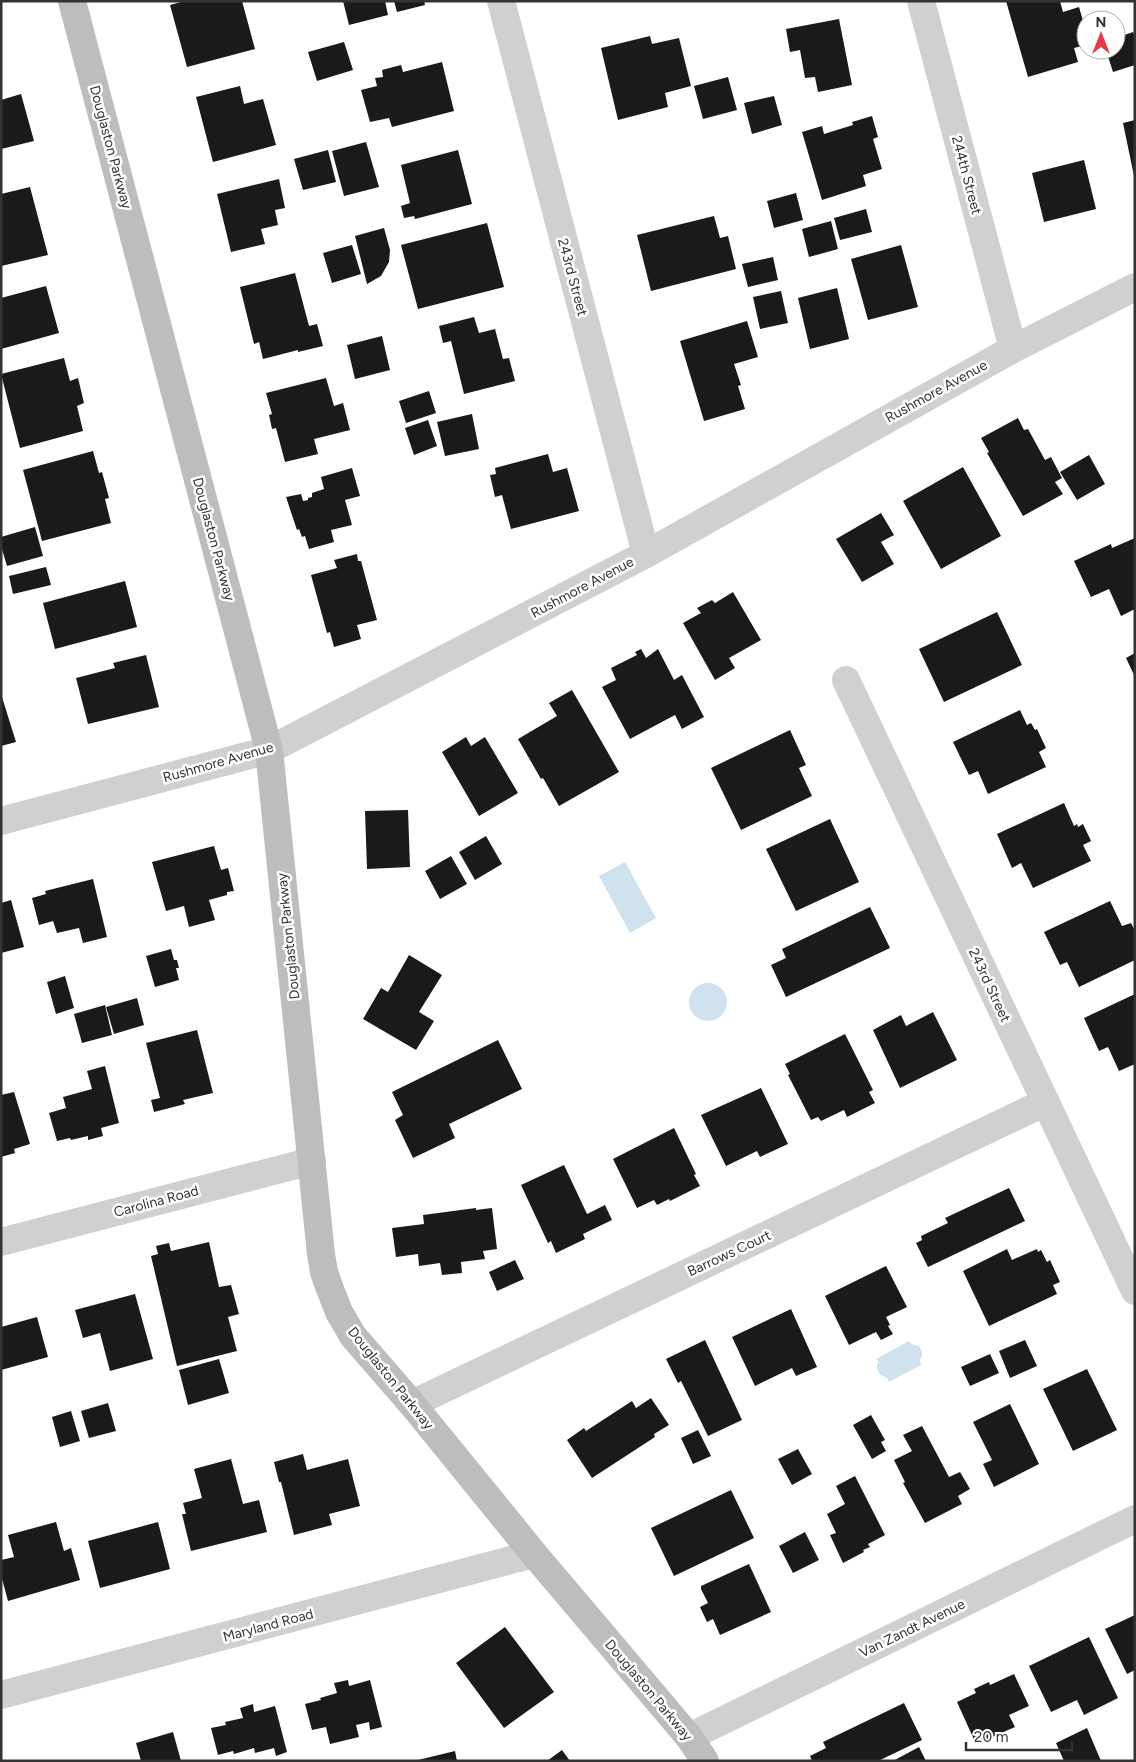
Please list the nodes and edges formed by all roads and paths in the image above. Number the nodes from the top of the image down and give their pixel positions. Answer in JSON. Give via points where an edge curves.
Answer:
{"nodes":[{"id":1,"x":72,"y":1,"type":"edge"},
{"id":2,"x":501,"y":1,"type":"edge"},
{"id":3,"x":921,"y":1,"type":"edge"},
{"id":4,"x":1135,"y":286,"type":"edge"},
{"id":5,"x":1013,"y":349,"type":"junction"},
{"id":6,"x":646,"y":554,"type":"junction"},
{"id":7,"x":846,"y":680,"type":"dead end"},
{"id":8,"x":269,"y":750,"type":"junction"},
{"id":9,"x":1,"y":821,"type":"edge"},
{"id":10,"x":1046,"y":1102,"type":"junction"},
{"id":11,"x":312,"y":1161,"type":"junction"},
{"id":12,"x":1,"y":1242,"type":"edge"},
{"id":13,"x":1135,"y":1291,"type":"edge"},
{"id":14,"x":412,"y":1404,"type":"junction"},
{"id":15,"x":1135,"y":1519,"type":"edge"},
{"id":16,"x":534,"y":1554,"type":"junction"},
{"id":17,"x":1,"y":1695,"type":"edge"},
{"id":18,"x":689,"y":1737,"type":"junction"},
{"id":19,"x":705,"y":1761,"type":"edge"}],
"edges":[{"from":1,"to":8,"type":"main road","name":"Douglaston Parkway"},
{"from":2,"to":6,"type":"street","name":"243rd Street"},
{"from":3,"to":5,"type":"street","name":"244th Street"},
{"from":4,"to":5,"type":"street","name":"Rushmore Avenue"},
{"from":5,"to":6,"type":"street","name":"Rushmore Avenue"},
{"from":6,"to":8,"type":"street","name":"Rushmore Avenue"},
{"from":7,"to":10,"type":"street","name":"243rd Street"},
{"from":8,"to":9,"type":"street","name":"Rushmore Avenue"},
{"from":8,"to":11,"type":"main road","name":"Douglaston Parkway"},
{"from":10,"to":13,"type":"street","name":"243rd Street"},
{"from":10,"to":14,"type":"street","name":"Barrows Court"},
{"from":11,"to":12,"type":"street","name":"Carolina Road"},
{"from":11,"to":14,"type":"main road","name":"Douglaston Parkway","via":[[324,1272],[339,1312],[353,1336]]},
{"from":14,"to":16,"type":"main road","name":"Douglaston Parkway"},
{"from":15,"to":18,"type":"street","name":"Van Zandt Avenue"},
{"from":16,"to":17,"type":"street","name":"Maryland Road"},
{"from":16,"to":18,"type":"main road","name":"Douglaston Parkway"},
{"from":18,"to":19,"type":"main road","name":"Douglaston Parkway"}]}
